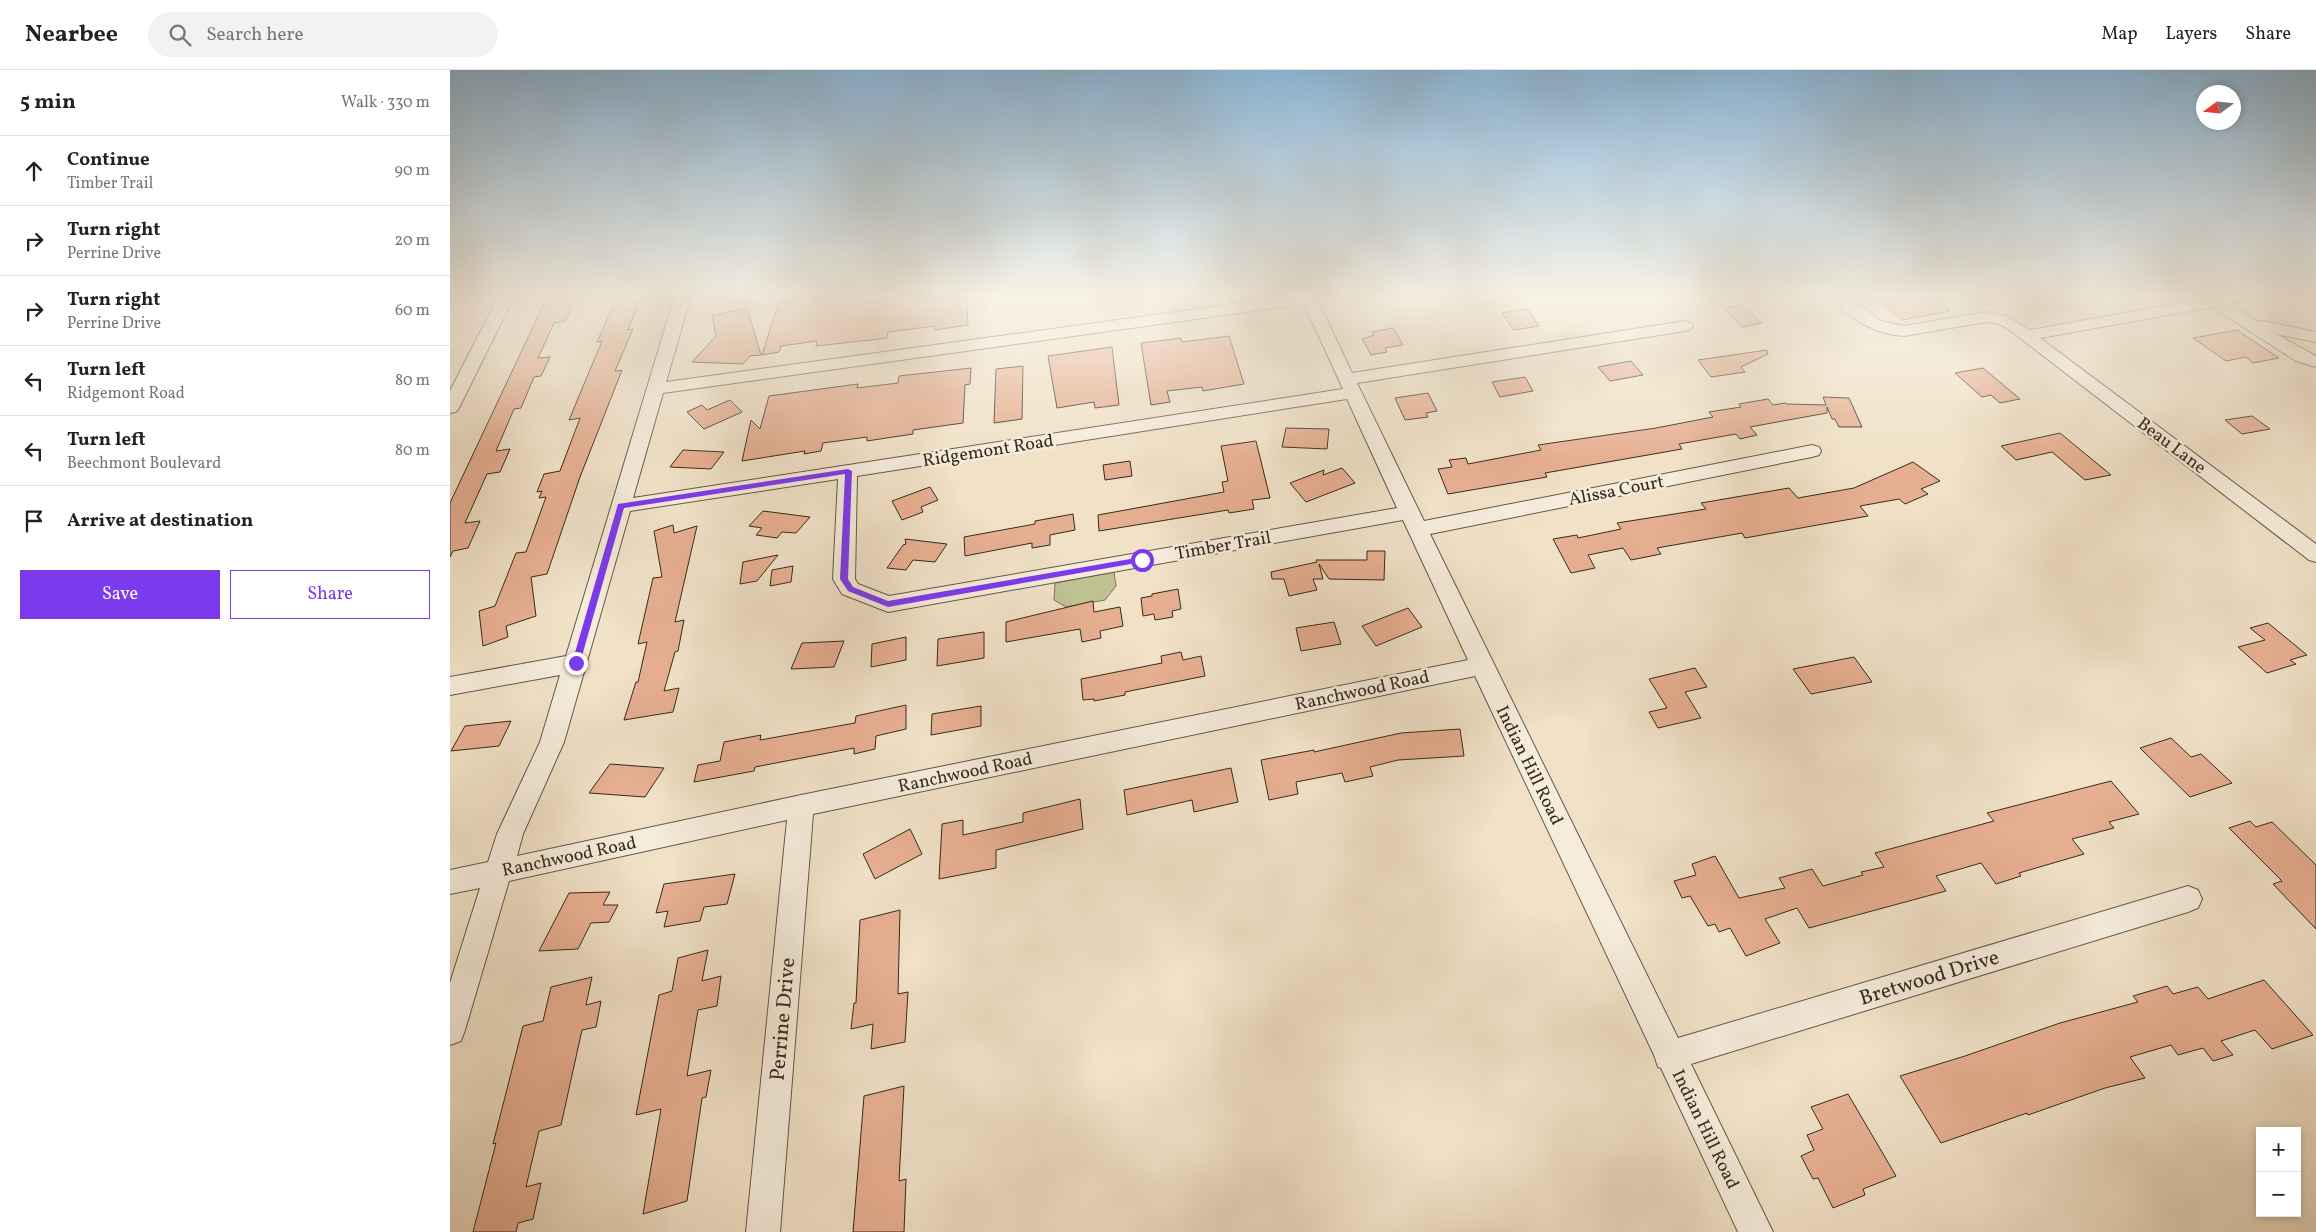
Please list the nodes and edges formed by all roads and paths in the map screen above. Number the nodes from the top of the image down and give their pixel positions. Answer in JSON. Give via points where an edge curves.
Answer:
{"nodes":[{"id":1,"x":480,"y":349,"type":"edge"},
{"id":2,"x":668,"y":349,"type":"edge"},
{"id":3,"x":938,"y":349,"type":"edge"},
{"id":4,"x":1333,"y":349,"type":"edge"},
{"id":5,"x":1556,"y":349,"type":"edge"},
{"id":6,"x":2047,"y":349,"type":"edge"},
{"id":7,"x":2290,"y":349,"type":"edge"},
{"id":8,"x":2316,"y":362,"type":"edge"},
{"id":9,"x":1351,"y":386,"type":"junction"},
{"id":10,"x":656,"y":389,"type":"junction"},
{"id":11,"x":450,"y":408,"type":"edge"},
{"id":12,"x":1812,"y":452,"type":"dead end"},
{"id":13,"x":848,"y":471,"type":"junction"},
{"id":14,"x":621,"y":506,"type":"junction"},
{"id":15,"x":1415,"y":521,"type":"junction"},
{"id":16,"x":2316,"y":555,"type":"edge"},
{"id":17,"x":576,"y":663,"type":"junction"},
{"id":18,"x":1482,"y":666,"type":"junction"},
{"id":19,"x":450,"y":686,"type":"edge"},
{"id":20,"x":801,"y":806,"type":"junction"},
{"id":21,"x":498,"y":872,"type":"junction"},
{"id":22,"x":450,"y":882,"type":"edge"},
{"id":23,"x":2188,"y":899,"type":"dead end"},
{"id":24,"x":450,"y":1030,"type":"edge"},
{"id":25,"x":1670,"y":1056,"type":"junction"},
{"id":26,"x":763,"y":1232,"type":"edge"},
{"id":27,"x":1756,"y":1232,"type":"edge"}],
"edges":[{"from":1,"to":11,"type":"street"},
{"from":2,"to":10,"type":"street"},
{"from":3,"to":10,"type":"street"},
{"from":4,"to":9,"type":"street","name":"Indian Hill Road"},
{"from":5,"to":9,"type":"street","name":"Ridgemont Road"},
{"from":6,"to":16,"type":"street","name":"Beau Lane"},
{"from":7,"to":8,"type":"street"},
{"from":9,"to":13,"type":"street","name":"Ridgemont Road"},
{"from":9,"to":15,"type":"street","name":"Indian Hill Road"},
{"from":10,"to":14,"type":"street"},
{"from":12,"to":15,"type":"street","name":"Alissa Court"},
{"from":13,"to":14,"type":"street","name":"Ridgemont Road"},
{"from":13,"to":15,"type":"street","name":"Timber Trail","via":[[844,579],[850,589],[888,604]]},
{"from":14,"to":17,"type":"street"},
{"from":15,"to":18,"type":"street","name":"Indian Hill Road"},
{"from":17,"to":19,"type":"street"},
{"from":17,"to":21,"type":"street","via":[[552,742],[510,834]]},
{"from":18,"to":20,"type":"street","name":"Ranchwood Road"},
{"from":18,"to":25,"type":"street","name":"Indian Hill Road"},
{"from":20,"to":21,"type":"street","name":"Ranchwood Road"},
{"from":20,"to":26,"type":"street","name":"Perrine Drive"},
{"from":21,"to":22,"type":"street","name":"Ranchwood Road"},
{"from":21,"to":24,"type":"street"},
{"from":23,"to":25,"type":"street","name":"Bretwood Drive"},
{"from":25,"to":27,"type":"street","name":"Indian Hill Road"}]}
